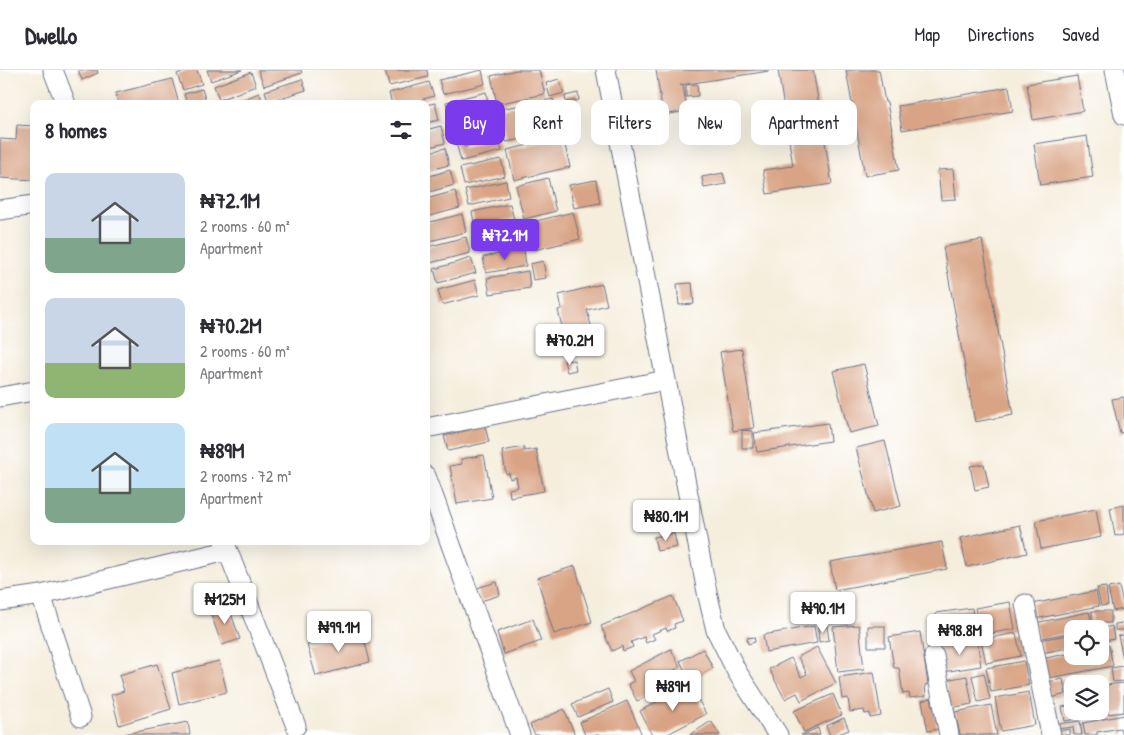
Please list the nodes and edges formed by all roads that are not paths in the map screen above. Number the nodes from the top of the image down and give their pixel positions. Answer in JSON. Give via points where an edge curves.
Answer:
{"nodes":[{"id":1,"x":52,"y":70,"type":"edge"},
{"id":2,"x":606,"y":70,"type":"edge"},
{"id":3,"x":1115,"y":70,"type":"edge"},
{"id":4,"x":64,"y":100,"type":"edge"},
{"id":5,"x":1124,"y":114,"type":"edge"},
{"id":6,"x":30,"y":206,"type":"edge"},
{"id":7,"x":0,"y":210,"type":"edge"},
{"id":8,"x":666,"y":380,"type":"junction"},
{"id":9,"x":30,"y":392,"type":"edge"},
{"id":10,"x":0,"y":397,"type":"edge"},
{"id":11,"x":430,"y":427,"type":"edge"},
{"id":12,"x":430,"y":487,"type":"edge"},
{"id":13,"x":226,"y":546,"type":"edge"},
{"id":14,"x":41,"y":595,"type":"junction"},
{"id":15,"x":0,"y":601,"type":"edge"},
{"id":16,"x":1025,"y":604,"type":"dead end"},
{"id":17,"x":934,"y":656,"type":"dead end"},
{"id":18,"x":81,"y":717,"type":"dead end"},
{"id":19,"x":296,"y":726,"type":"dead end"},
{"id":20,"x":520,"y":735,"type":"edge"},
{"id":21,"x":778,"y":735,"type":"edge"},
{"id":22,"x":949,"y":735,"type":"edge"},
{"id":23,"x":1051,"y":735,"type":"edge"}],
"edges":[{"from":1,"to":4,"type":"street"},
{"from":2,"to":8,"type":"street"},
{"from":3,"to":5,"type":"street"},
{"from":6,"to":7,"type":"street"},
{"from":8,"to":11,"type":"street"},
{"from":8,"to":21,"type":"street","via":[[716,630],[737,672]]},
{"from":9,"to":10,"type":"street"},
{"from":12,"to":20,"type":"street"},
{"from":13,"to":14,"type":"street"},
{"from":13,"to":19,"type":"street"},
{"from":14,"to":15,"type":"street"},
{"from":14,"to":18,"type":"street"},
{"from":16,"to":23,"type":"street"},
{"from":17,"to":22,"type":"street"}]}
